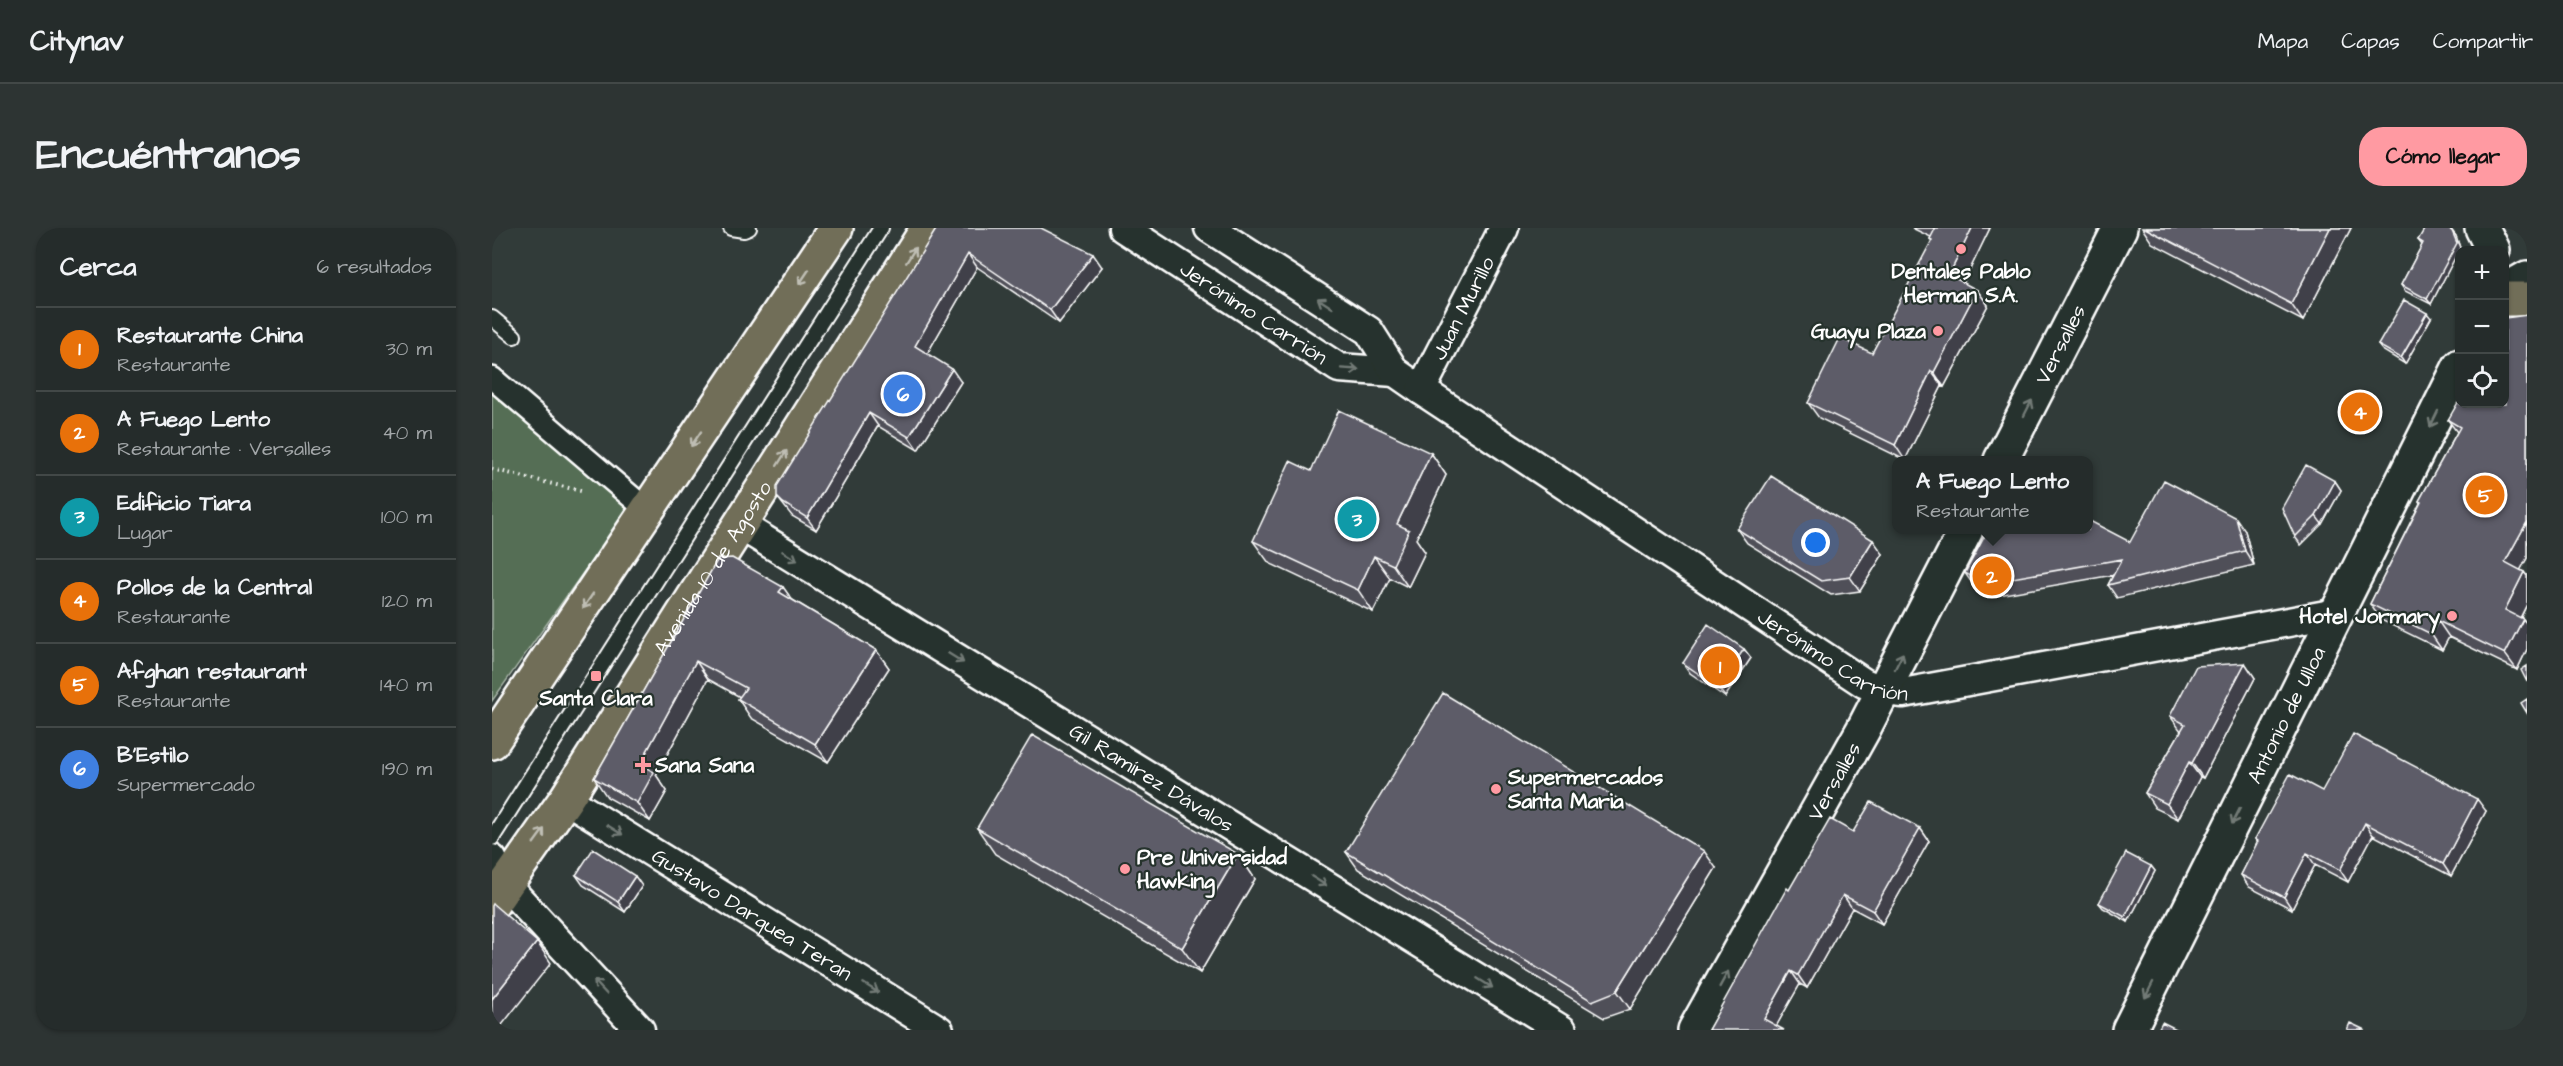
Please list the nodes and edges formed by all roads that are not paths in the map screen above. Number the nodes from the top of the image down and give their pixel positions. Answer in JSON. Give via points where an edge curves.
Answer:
{"nodes":[{"id":1,"x":731,"y":228,"type":"edge"},
{"id":2,"x":749,"y":228,"type":"edge"},
{"id":3,"x":836,"y":228,"type":"edge"},
{"id":4,"x":881,"y":228,"type":"edge"},
{"id":5,"x":928,"y":228,"type":"edge"},
{"id":6,"x":1123,"y":228,"type":"edge"},
{"id":7,"x":1209,"y":228,"type":"edge"},
{"id":8,"x":1504,"y":228,"type":"edge"},
{"id":9,"x":2120,"y":228,"type":"edge"},
{"id":10,"x":2482,"y":228,"type":"edge"},
{"id":11,"x":2491,"y":246,"type":"edge"},
{"id":12,"x":2527,"y":278,"type":"edge"},
{"id":13,"x":2509,"y":289,"type":"edge"},
{"id":14,"x":2509,"y":299,"type":"edge"},
{"id":15,"x":2527,"y":299,"type":"edge"},
{"id":16,"x":492,"y":318,"type":"edge"},
{"id":17,"x":514,"y":336,"type":"dead end"},
{"id":18,"x":1395,"y":372,"type":"junction"},
{"id":19,"x":2455,"y":376,"type":"edge"},
{"id":20,"x":492,"y":378,"type":"edge"},
{"id":21,"x":1420,"y":390,"type":"junction"},
{"id":22,"x":2003,"y":456,"type":"edge"},
{"id":23,"x":637,"y":501,"type":"junction"},
{"id":24,"x":740,"y":525,"type":"junction"},
{"id":25,"x":1964,"y":534,"type":"edge"},
{"id":26,"x":2337,"y":613,"type":"junction"},
{"id":27,"x":1883,"y":691,"type":"junction"},
{"id":28,"x":492,"y":742,"type":"edge"},
{"id":29,"x":566,"y":799,"type":"junction"},
{"id":30,"x":492,"y":838,"type":"edge"},
{"id":31,"x":496,"y":882,"type":"edge"},
{"id":32,"x":640,"y":1030,"type":"edge"},
{"id":33,"x":939,"y":1030,"type":"edge"},
{"id":34,"x":1562,"y":1030,"type":"edge"},
{"id":35,"x":1695,"y":1030,"type":"edge"},
{"id":36,"x":2129,"y":1030,"type":"edge"}],
"edges":[{"from":1,"to":2,"type":"lane"},
{"from":3,"to":23,"type":"main road","one_way":true},
{"from":4,"to":30,"type":"lane"},
{"from":24,"to":5,"type":"main road","name":"Avenida 10 de Agosto","one_way":true},
{"from":6,"to":18,"type":"street","name":"Jerónimo Carrión","one_way":true,"via":[[1340,368]]},
{"from":18,"to":7,"type":"street","name":"Jerónimo Carrión","one_way":true,"via":[[1369,331]]},
{"from":8,"to":21,"type":"street","name":"Juan Murillo"},
{"from":22,"to":9,"type":"street","name":"Versalles","one_way":true},
{"from":10,"to":11,"type":"street"},
{"from":12,"to":13,"type":"street"},
{"from":14,"to":15,"type":"main road"},
{"from":16,"to":17,"type":"lane"},
{"from":18,"to":21,"type":"street","name":"Jerónimo Carrión"},
{"from":19,"to":26,"type":"street","name":"Antonio de Ulloa","one_way":true},
{"from":20,"to":23,"type":"street"},
{"from":21,"to":27,"type":"street","name":"Jerónimo Carrión","via":[[1864,683]]},
{"from":23,"to":28,"type":"main road","one_way":true},
{"from":24,"to":29,"type":"main road","name":"Avenida 10 de Agosto"},
{"from":24,"to":34,"type":"street","name":"Gil Ramírez Dávalos","one_way":true},
{"from":27,"to":25,"type":"street","name":"Versalles","one_way":true},
{"from":26,"to":27,"type":"street","name":"Jerónimo Carrión","via":[[1903,693]]},
{"from":26,"to":36,"type":"street","name":"Antonio de Ulloa","one_way":true},
{"from":35,"to":27,"type":"street","name":"Versalles","one_way":true},
{"from":31,"to":29,"type":"main road","name":"Avenida 10 de Agosto","one_way":true},
{"from":29,"to":33,"type":"street","name":"Gustavo Darquea Teran","one_way":true},
{"from":32,"to":31,"type":"street","one_way":true}]}
